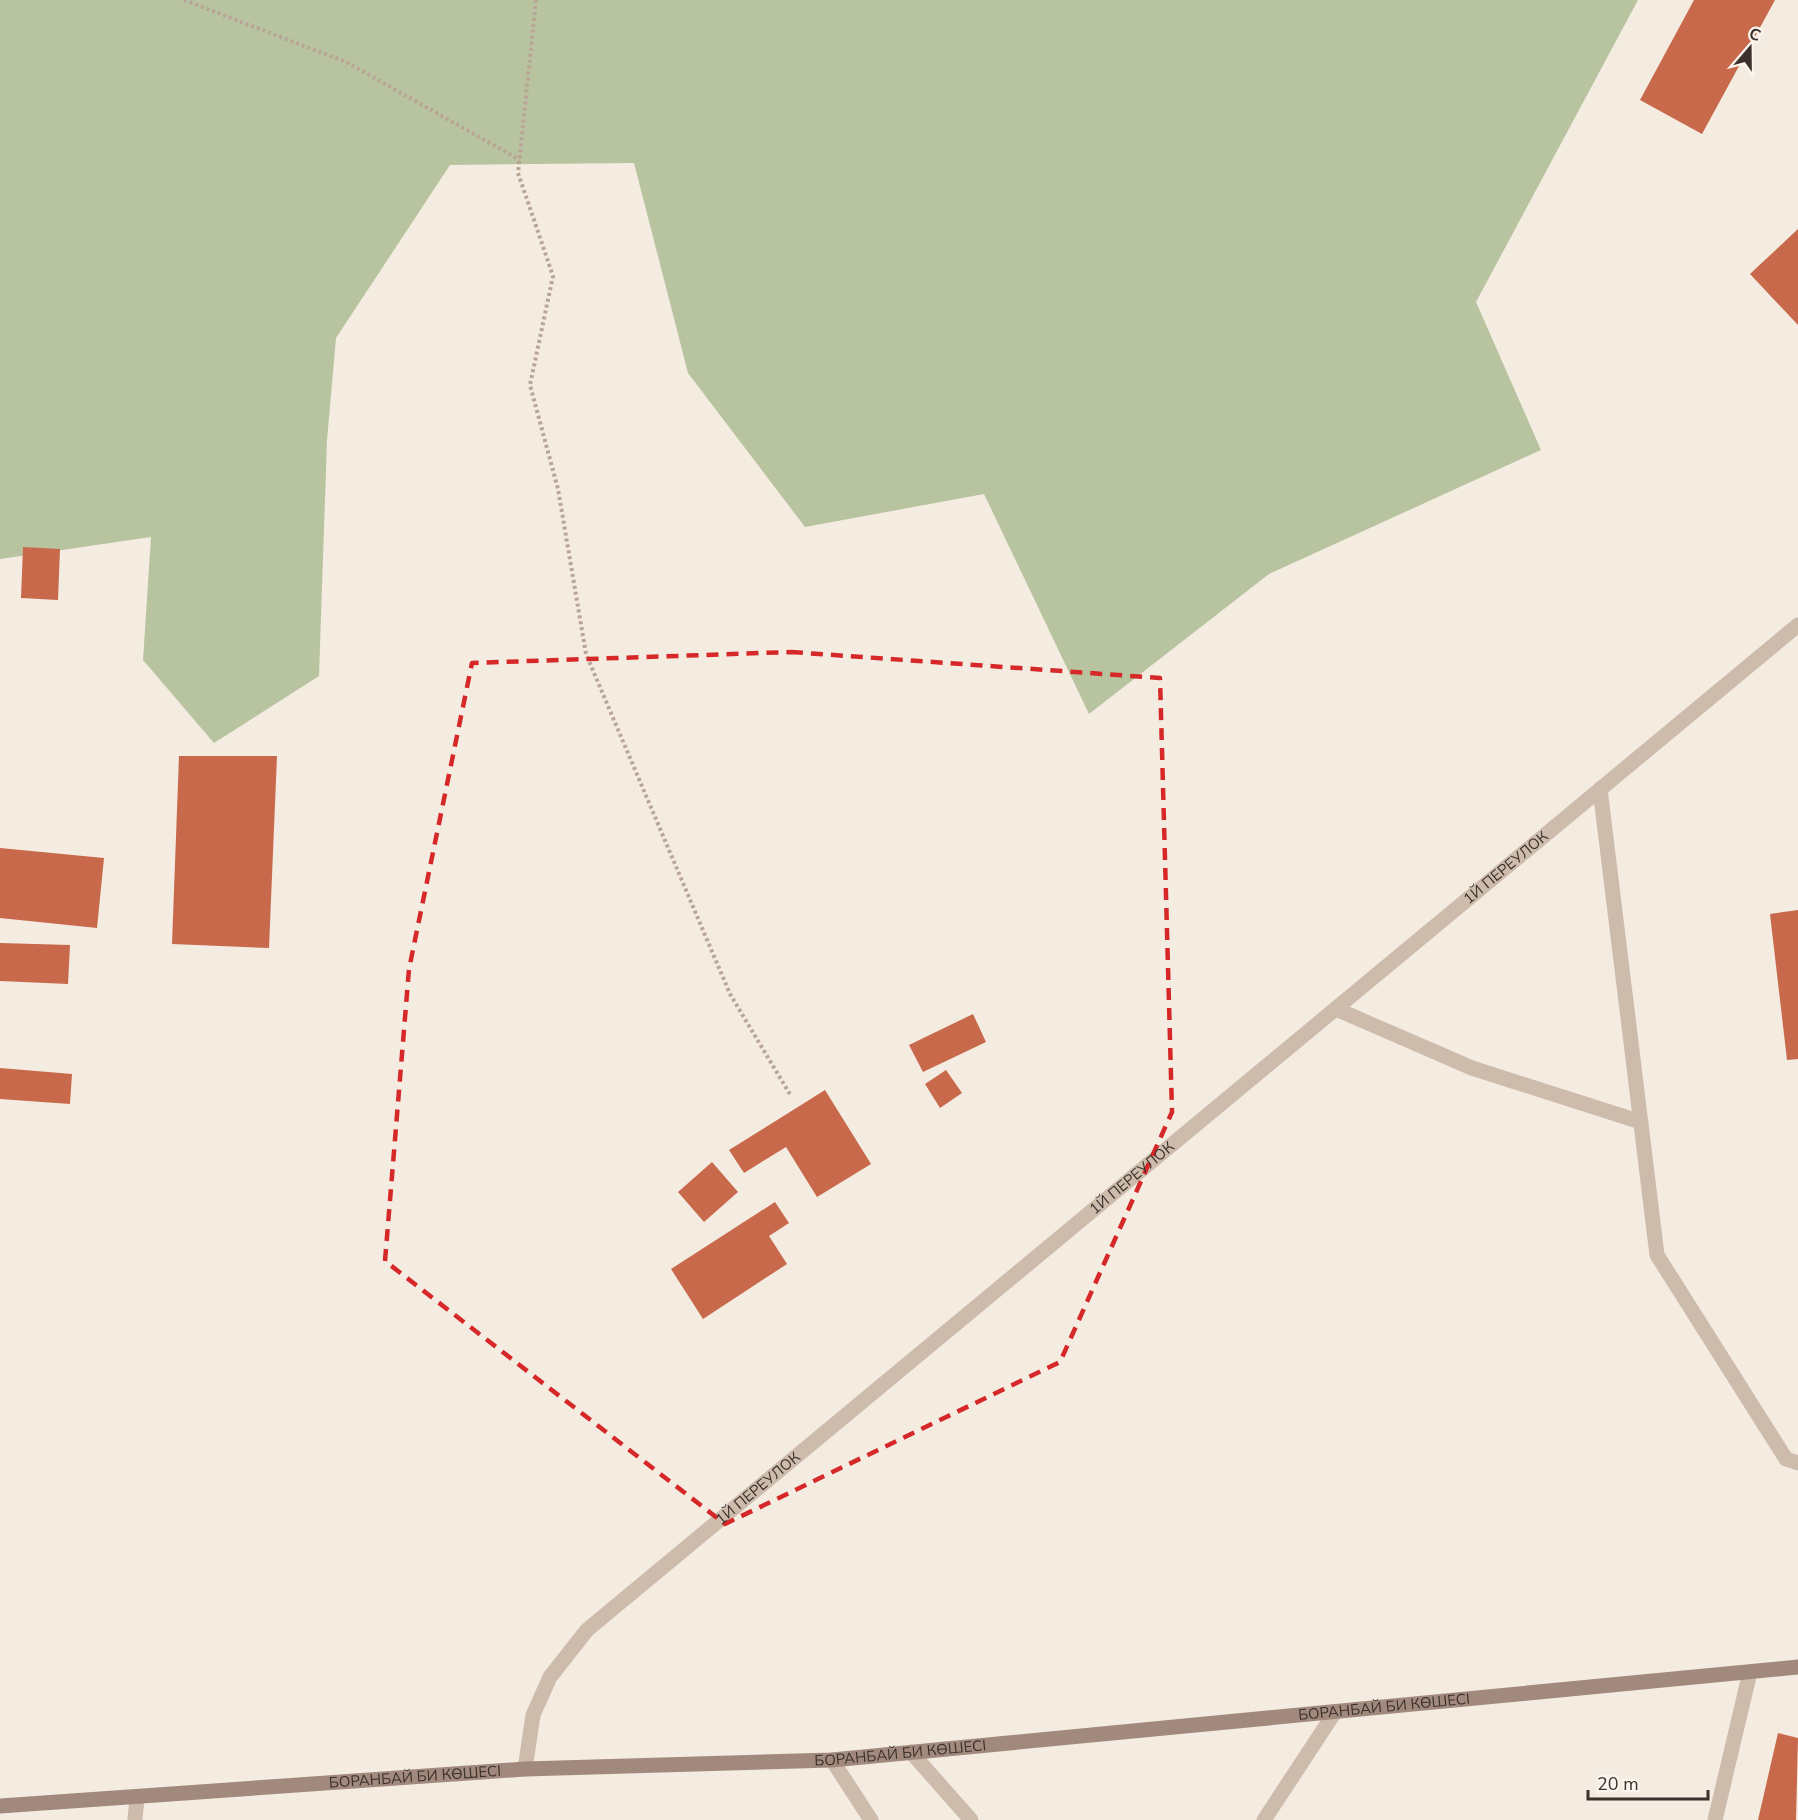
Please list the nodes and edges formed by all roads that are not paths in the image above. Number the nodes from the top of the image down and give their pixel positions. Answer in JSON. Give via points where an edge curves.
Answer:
{"nodes":[{"id":1,"x":1798,"y":625,"type":"edge"},
{"id":2,"x":1600,"y":789,"type":"junction"},
{"id":3,"x":1336,"y":1009,"type":"junction"},
{"id":4,"x":1641,"y":1122,"type":"junction"},
{"id":5,"x":1798,"y":1463,"type":"edge"},
{"id":6,"x":1798,"y":1667,"type":"edge"},
{"id":7,"x":1750,"y":1672,"type":"junction"},
{"id":8,"x":1335,"y":1712,"type":"junction"},
{"id":9,"x":911,"y":1752,"type":"junction"},
{"id":10,"x":832,"y":1760,"type":"junction"},
{"id":11,"x":525,"y":1769,"type":"junction"},
{"id":12,"x":137,"y":1798,"type":"junction"},
{"id":13,"x":0,"y":1806,"type":"edge"},
{"id":14,"x":135,"y":1820,"type":"edge"},
{"id":15,"x":871,"y":1820,"type":"edge"},
{"id":16,"x":971,"y":1820,"type":"edge"},
{"id":17,"x":1264,"y":1820,"type":"edge"},
{"id":18,"x":1715,"y":1820,"type":"edge"}],
"edges":[{"from":1,"to":2,"type":"street","name":"1Й ПЕРЕУЛОК"},
{"from":2,"to":3,"type":"street","name":"1Й ПЕРЕУЛОК"},
{"from":2,"to":4,"type":"street"},
{"from":3,"to":4,"type":"street","via":[[1472,1068]]},
{"from":3,"to":11,"type":"street","name":"1Й ПЕРЕУЛОК","via":[[587,1630],[550,1677],[533,1715]]},
{"from":4,"to":5,"type":"street","via":[[1657,1255],[1786,1459]]},
{"from":6,"to":7,"type":"main road","name":"БОРАНБАЙ БИ КӨШЕСІ"},
{"from":7,"to":8,"type":"main road","name":"БОРАНБАЙ БИ КӨШЕСІ"},
{"from":7,"to":18,"type":"street"},
{"from":8,"to":9,"type":"main road","name":"БОРАНБАЙ БИ КӨШЕСІ"},
{"from":8,"to":17,"type":"street"},
{"from":9,"to":10,"type":"main road","name":"БОРАНБАЙ БИ КӨШЕСІ"},
{"from":9,"to":16,"type":"street"},
{"from":10,"to":11,"type":"main road","name":"БОРАНБАЙ БИ КӨШЕСІ"},
{"from":10,"to":15,"type":"street"},
{"from":11,"to":12,"type":"main road","name":"БОРАНБАЙ БИ КӨШЕСІ"},
{"from":12,"to":13,"type":"main road","name":"БОРАНБАЙ БИ КӨШЕСІ"},
{"from":12,"to":14,"type":"street"}]}
